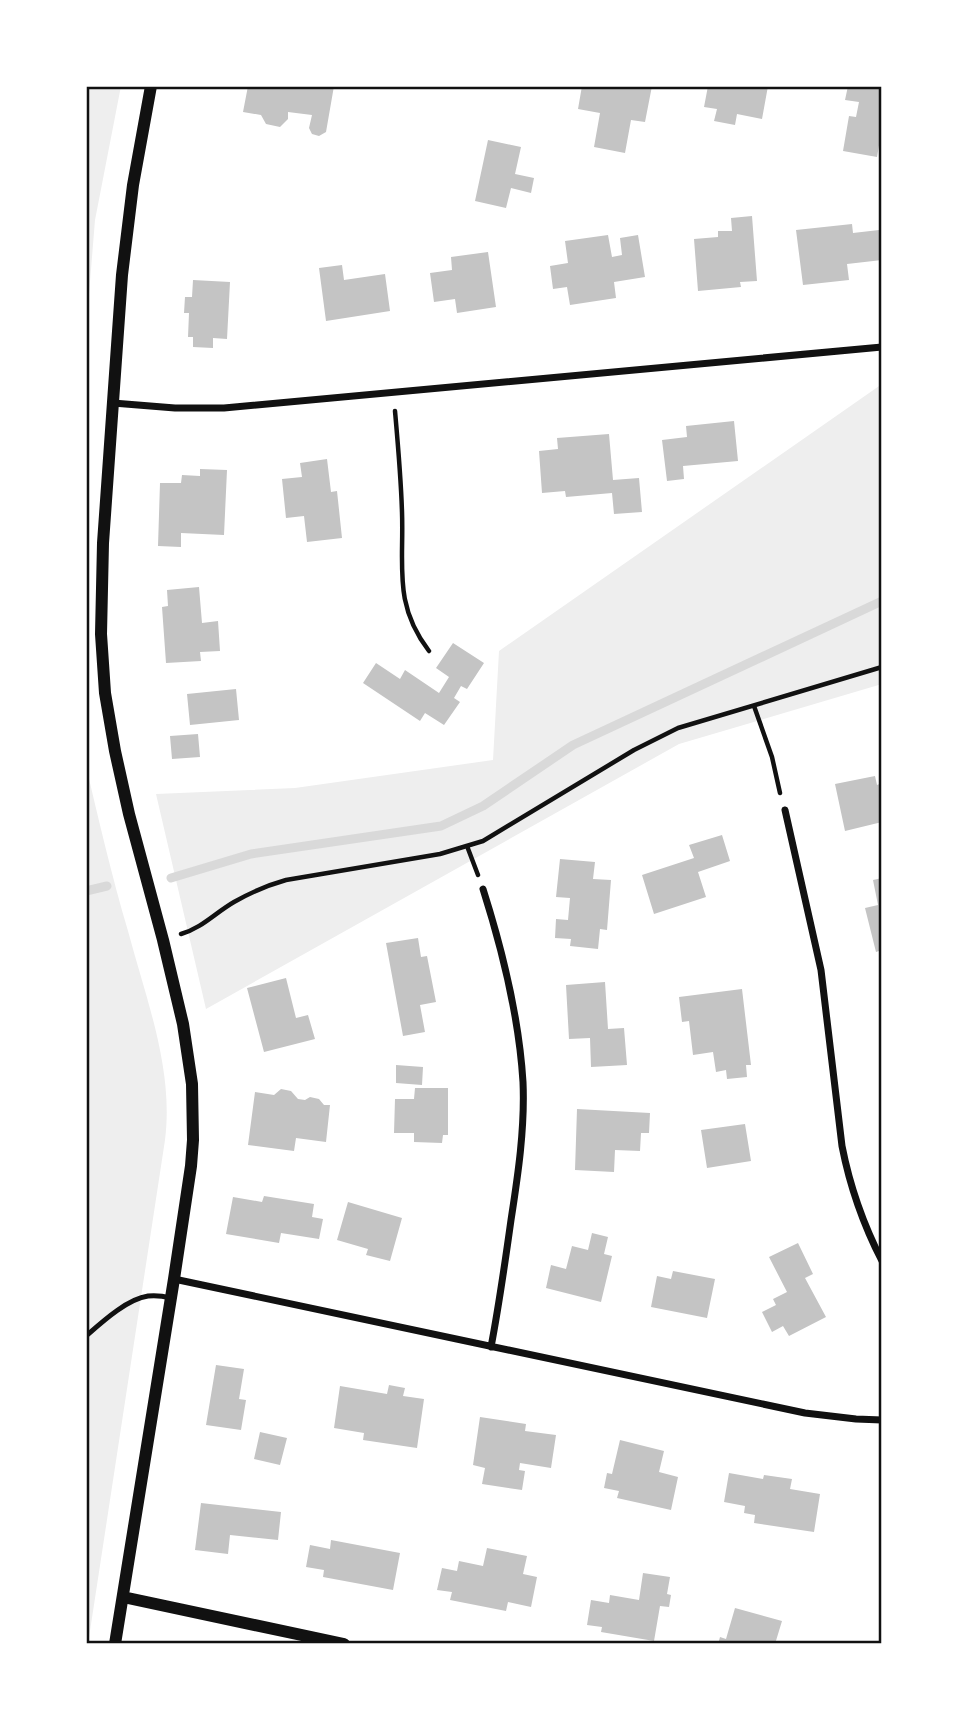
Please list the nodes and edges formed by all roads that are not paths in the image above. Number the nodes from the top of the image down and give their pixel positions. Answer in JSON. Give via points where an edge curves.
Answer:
{"nodes":[{"id":1,"x":151,"y":86,"type":"edge"},
{"id":2,"x":882,"y":348,"type":"edge"},
{"id":3,"x":112,"y":403,"type":"junction"},
{"id":4,"x":785,"y":810,"type":"road end"},
{"id":5,"x":483,"y":889,"type":"road end"},
{"id":6,"x":882,"y":1261,"type":"edge"},
{"id":7,"x":174,"y":1279,"type":"junction"},
{"id":8,"x":171,"y":1298,"type":"junction"},
{"id":9,"x":86,"y":1336,"type":"edge"},
{"id":10,"x":491,"y":1347,"type":"junction"},
{"id":11,"x":882,"y":1420,"type":"edge"},
{"id":12,"x":123,"y":1597,"type":"junction"},
{"id":13,"x":115,"y":1644,"type":"edge"},
{"id":14,"x":344,"y":1644,"type":"edge"}],
"edges":[{"from":1,"to":3,"type":"street","via":[[127,228]]},
{"from":2,"to":3,"type":"street","via":[[201,409]]},
{"from":3,"to":7,"type":"street","via":[[101,573],[102,667],[129,814],[183,1024],[194,1112]]},
{"from":4,"to":6,"type":"street","via":[[821,970],[847,1171],[859,1213]]},
{"from":5,"to":10,"type":"street","via":[[508,977],[523,1083],[520,1159]]},
{"from":7,"to":8,"type":"street"},
{"from":7,"to":10,"type":"street"},
{"from":8,"to":9,"type":"lane","via":[[145,1296],[133,1301]]},
{"from":8,"to":12,"type":"street"},
{"from":10,"to":11,"type":"street","via":[[805,1413]]},
{"from":12,"to":13,"type":"street"},
{"from":12,"to":14,"type":"street"}]}
